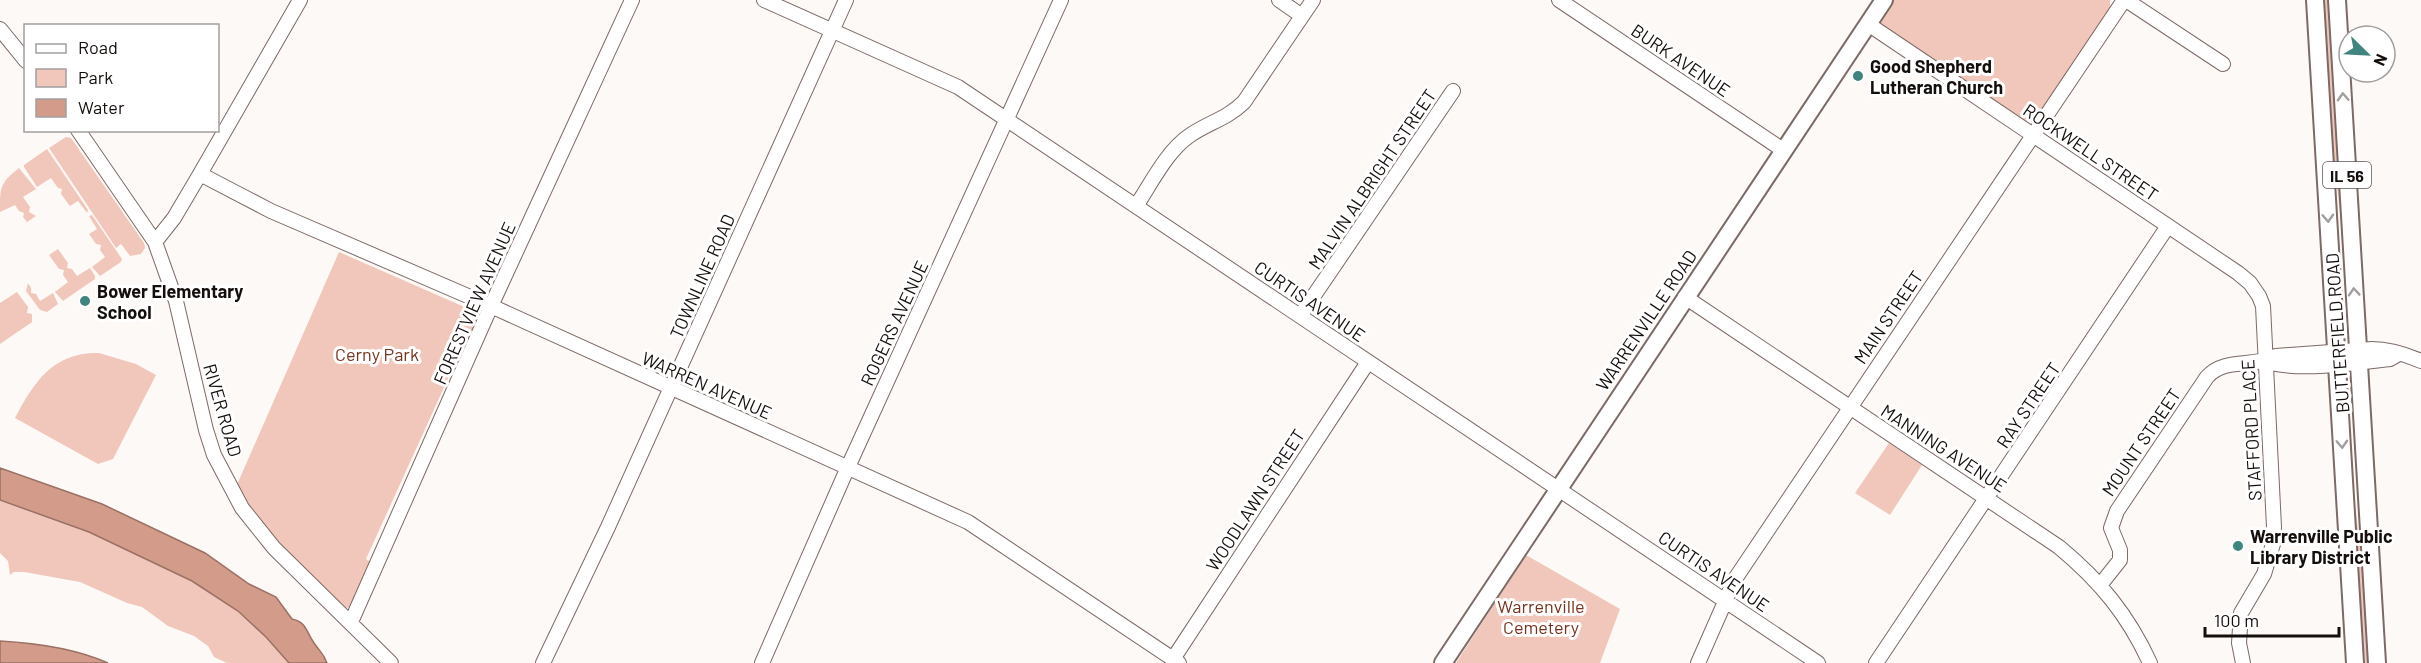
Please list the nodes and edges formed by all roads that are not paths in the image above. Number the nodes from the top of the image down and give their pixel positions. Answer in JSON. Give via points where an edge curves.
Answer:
{"nodes":[{"id":1,"x":300,"y":0,"type":"edge"},
{"id":2,"x":633,"y":0,"type":"edge"},
{"id":3,"x":764,"y":0,"type":"edge"},
{"id":4,"x":846,"y":0,"type":"edge"},
{"id":5,"x":1061,"y":0,"type":"edge"},
{"id":6,"x":1279,"y":0,"type":"edge"},
{"id":7,"x":1313,"y":0,"type":"edge"},
{"id":8,"x":1559,"y":0,"type":"edge"},
{"id":9,"x":1884,"y":0,"type":"edge"},
{"id":10,"x":2125,"y":0,"type":"edge"},
{"id":11,"x":2315,"y":0,"type":"edge"},
{"id":12,"x":2337,"y":0,"type":"edge"},
{"id":13,"x":1302,"y":16,"type":"junction"},
{"id":14,"x":1868,"y":24,"type":"junction"},
{"id":15,"x":0,"y":29,"type":"edge"},
{"id":16,"x":833,"y":30,"type":"junction"},
{"id":17,"x":24,"y":59,"type":"edge"},
{"id":18,"x":2223,"y":64,"type":"dead end"},
{"id":19,"x":1453,"y":91,"type":"dead end"},
{"id":20,"x":1007,"y":120,"type":"junction"},
{"id":21,"x":79,"y":132,"type":"edge"},
{"id":22,"x":2032,"y":134,"type":"junction"},
{"id":23,"x":1783,"y":150,"type":"junction"},
{"id":24,"x":200,"y":174,"type":"junction"},
{"id":25,"x":1136,"y":206,"type":"junction"},
{"id":26,"x":2168,"y":226,"type":"junction"},
{"id":27,"x":155,"y":242,"type":"junction"},
{"id":28,"x":2259,"y":296,"type":"joint"},
{"id":29,"x":1685,"y":297,"type":"junction"},
{"id":30,"x":491,"y":306,"type":"junction"},
{"id":31,"x":1300,"y":316,"type":"junction"},
{"id":32,"x":2358,"y":356,"type":"junction"},
{"id":33,"x":2337,"y":359,"type":"junction"},
{"id":34,"x":2266,"y":361,"type":"junction"},
{"id":35,"x":1368,"y":362,"type":"junction"},
{"id":36,"x":2421,"y":362,"type":"edge"},
{"id":37,"x":671,"y":388,"type":"junction"},
{"id":38,"x":1850,"y":408,"type":"junction"},
{"id":39,"x":848,"y":467,"type":"junction"},
{"id":40,"x":1557,"y":489,"type":"junction"},
{"id":41,"x":1987,"y":498,"type":"junction"},
{"id":42,"x":2101,"y":584,"type":"junction"},
{"id":43,"x":1725,"y":600,"type":"junction"},
{"id":44,"x":351,"y":622,"type":"junction"},
{"id":45,"x":1176,"y":661,"type":"edge"},
{"id":46,"x":391,"y":663,"type":"edge"},
{"id":47,"x":543,"y":663,"type":"edge"},
{"id":48,"x":762,"y":663,"type":"edge"},
{"id":49,"x":1443,"y":663,"type":"edge"},
{"id":50,"x":1698,"y":663,"type":"edge"},
{"id":51,"x":1818,"y":663,"type":"edge"},
{"id":52,"x":1876,"y":663,"type":"edge"},
{"id":53,"x":2150,"y":663,"type":"edge"},
{"id":54,"x":2243,"y":663,"type":"edge"},
{"id":55,"x":2355,"y":663,"type":"edge"},
{"id":56,"x":2377,"y":663,"type":"edge"}],
"edges":[{"from":1,"to":24,"type":"street"},
{"from":2,"to":30,"type":"street","name":"FORESTVIEW AVENUE"},
{"from":3,"to":16,"type":"street","name":"CURTIS AVENUE"},
{"from":4,"to":16,"type":"street","name":"TOWNLINE ROAD"},
{"from":5,"to":20,"type":"street","name":"ROGERS AVENUE"},
{"from":6,"to":13,"type":"street"},
{"from":7,"to":13,"type":"street"},
{"from":8,"to":23,"type":"street","name":"BURK AVENUE"},
{"from":9,"to":14,"type":"main road","name":"WARRENVILLE ROAD"},
{"from":10,"to":18,"type":"street"},
{"from":10,"to":22,"type":"street","name":"MAIN STREET"},
{"from":11,"to":33,"type":"main road","name":"BUTTERFIELD ROAD","number":"IL 56","one_way":true},
{"from":32,"to":12,"type":"main road","name":"BUTTERFIELD ROAD","number":"IL 56","one_way":true},
{"from":13,"to":25,"type":"street","via":[[1244,102],[1230,115],[1179,144]]},
{"from":14,"to":22,"type":"street","name":"ROCKWELL STREET"},
{"from":14,"to":23,"type":"main road","name":"WARRENVILLE ROAD"},
{"from":15,"to":17,"type":"street"},
{"from":16,"to":20,"type":"street","name":"CURTIS AVENUE","via":[[958,87]]},
{"from":16,"to":37,"type":"street","name":"TOWNLINE ROAD"},
{"from":19,"to":31,"type":"street","name":"MALVIN ALBRIGHT STREET"},
{"from":20,"to":25,"type":"street","name":"CURTIS AVENUE"},
{"from":20,"to":39,"type":"street","name":"ROGERS AVENUE"},
{"from":21,"to":27,"type":"street","name":"RIVER ROAD"},
{"from":22,"to":26,"type":"street","name":"ROCKWELL STREET"},
{"from":22,"to":38,"type":"street","name":"MAIN STREET"},
{"from":23,"to":29,"type":"main road","name":"WARRENVILLE ROAD"},
{"from":24,"to":27,"type":"street"},
{"from":24,"to":30,"type":"street","name":"WARREN AVENUE","via":[[271,211]]},
{"from":25,"to":31,"type":"street","name":"CURTIS AVENUE"},
{"from":26,"to":28,"type":"street","name":"ROCKWELL STREET","via":[[2238,273]]},
{"from":26,"to":41,"type":"street","name":"RAY STREET"},
{"from":27,"to":44,"type":"street","name":"RIVER ROAD","via":[[176,302],[210,442],[225,480],[268,541]]},
{"from":28,"to":34,"type":"street","name":"STAFFORD PLACE"},
{"from":29,"to":38,"type":"street","name":"MANNING AVENUE"},
{"from":29,"to":40,"type":"main road","name":"WARRENVILLE ROAD"},
{"from":30,"to":37,"type":"street","name":"WARREN AVENUE"},
{"from":30,"to":44,"type":"street","name":"FORESTVIEW AVENUE"},
{"from":31,"to":35,"type":"street","name":"CURTIS AVENUE"},
{"from":32,"to":33,"type":"street"},
{"from":32,"to":36,"type":"street","via":[[2388,349]]},
{"from":32,"to":56,"type":"main road","name":"BUTTERFIELD ROAD","number":"IL 56"},
{"from":33,"to":34,"type":"street","via":[[2277,365]]},
{"from":33,"to":55,"type":"main road","name":"BUTTERFIELD ROAD","number":"IL 56","one_way":true},
{"from":34,"to":42,"type":"street","name":"MOUNT STREET","via":[[2223,366],[2206,377],[2117,512],[2111,528],[2120,560]]},
{"from":34,"to":54,"type":"street","name":"STAFFORD PLACE","via":[[2274,536],[2264,574],[2241,613],[2239,643]]},
{"from":35,"to":40,"type":"street","name":"CURTIS AVENUE"},
{"from":35,"to":45,"type":"street","name":"WOODLAWN STREET"},
{"from":37,"to":39,"type":"street","name":"WARREN AVENUE"},
{"from":37,"to":47,"type":"street","name":"TOWNLINE ROAD"},
{"from":38,"to":41,"type":"street","name":"MANNING AVENUE"},
{"from":38,"to":43,"type":"street","name":"MAIN STREET","via":[[1735,579]]},
{"from":39,"to":45,"type":"street","name":"WARREN AVENUE","via":[[968,522]]},
{"from":39,"to":48,"type":"street","name":"ROGERS AVENUE"},
{"from":40,"to":43,"type":"street","name":"CURTIS AVENUE"},
{"from":40,"to":49,"type":"main road","name":"WARRENVILLE ROAD"},
{"from":41,"to":42,"type":"street","name":"MANNING AVENUE","via":[[2059,547]]},
{"from":41,"to":52,"type":"street","name":"RAY STREET"},
{"from":42,"to":53,"type":"street","name":"MANNING AVENUE"},
{"from":43,"to":50,"type":"street","name":"MAIN STREET"},
{"from":43,"to":51,"type":"street","name":"CURTIS AVENUE"},
{"from":44,"to":46,"type":"street","name":"RIVER ROAD"}]}
